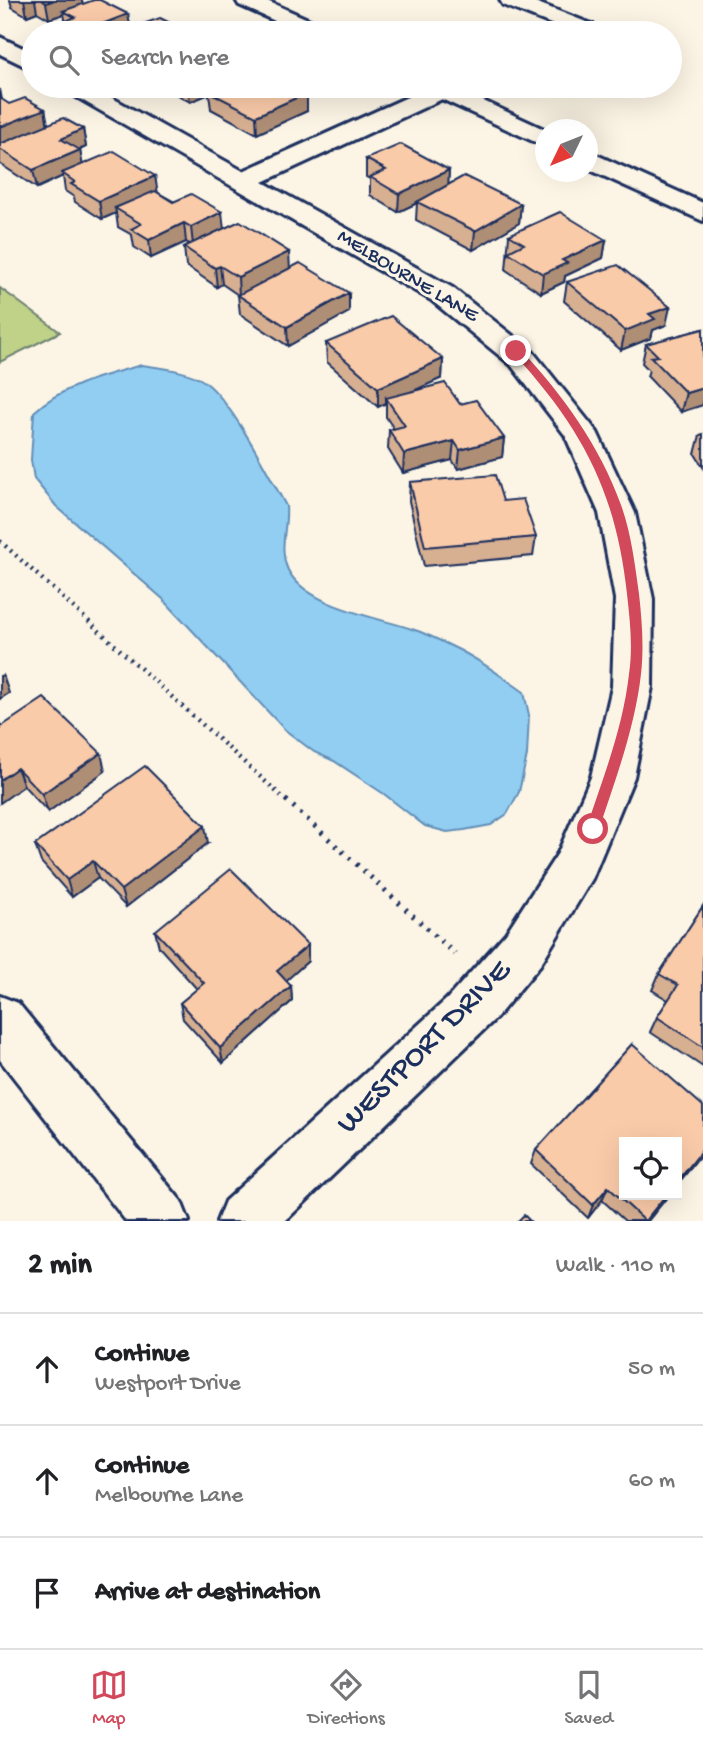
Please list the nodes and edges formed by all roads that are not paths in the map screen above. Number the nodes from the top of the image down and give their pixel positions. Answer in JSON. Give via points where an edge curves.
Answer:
{"nodes":[{"id":1,"x":247,"y":0,"type":"edge"},
{"id":2,"x":511,"y":0,"type":"edge"},
{"id":3,"x":584,"y":19,"type":"edge"},
{"id":4,"x":293,"y":21,"type":"edge"},
{"id":5,"x":0,"y":44,"type":"edge"},
{"id":6,"x":21,"y":56,"type":"edge"},
{"id":7,"x":95,"y":98,"type":"edge"},
{"id":8,"x":420,"y":98,"type":"edge"},
{"id":9,"x":465,"y":98,"type":"edge"},
{"id":10,"x":535,"y":134,"type":"edge"},
{"id":11,"x":598,"y":164,"type":"edge"},
{"id":12,"x":243,"y":181,"type":"junction"},
{"id":13,"x":703,"y":213,"type":"edge"},
{"id":14,"x":630,"y":570,"type":"joint"},
{"id":15,"x":0,"y":1020,"type":"edge"},
{"id":16,"x":161,"y":1221,"type":"edge"},
{"id":17,"x":245,"y":1221,"type":"edge"}],
"edges":[{"from":1,"to":4,"type":"street"},
{"from":2,"to":3,"type":"street"},
{"from":5,"to":6,"type":"street"},
{"from":7,"to":12,"type":"street","name":"MELBOURNE LANE"},
{"from":8,"to":12,"type":"street"},
{"from":9,"to":10,"type":"street"},
{"from":11,"to":13,"type":"street"},
{"from":12,"to":14,"type":"street","name":"MELBOURNE LANE","via":[[442,294],[516,351],[551,388],[591,450],[617,506]]},
{"from":14,"to":17,"type":"street","name":"WESTPORT DRIVE","via":[[637,629],[626,727],[593,829],[546,917],[460,1021]]},
{"from":15,"to":16,"type":"street"}]}
